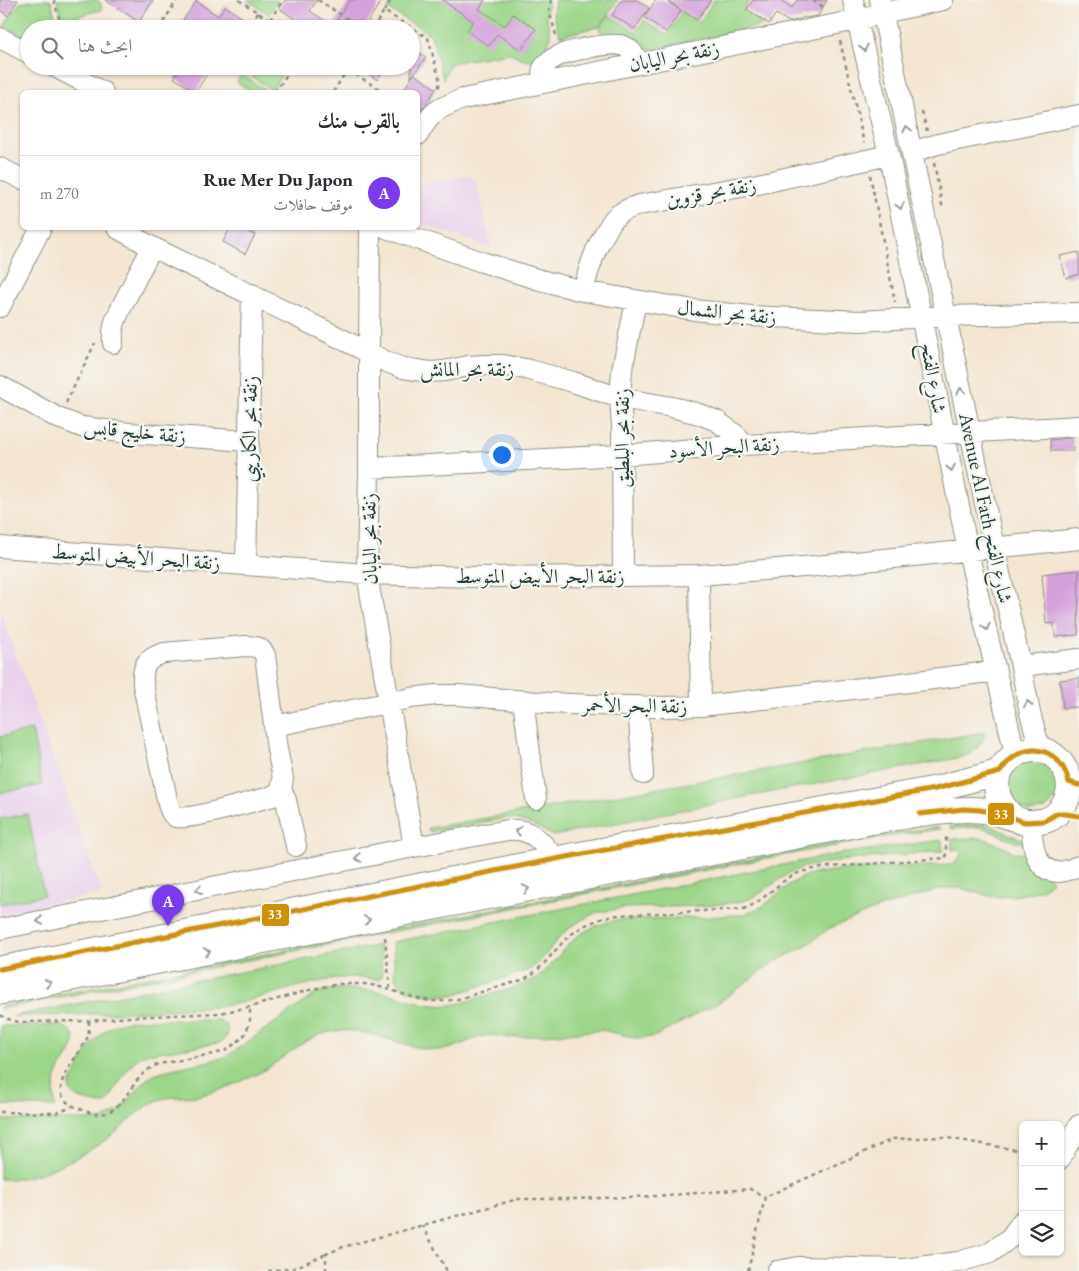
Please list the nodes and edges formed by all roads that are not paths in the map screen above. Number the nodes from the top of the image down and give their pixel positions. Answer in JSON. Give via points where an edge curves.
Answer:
{"nodes":[{"id":1,"x":853,"y":0,"type":"edge"},
{"id":2,"x":943,"y":0,"type":"edge"},
{"id":3,"x":882,"y":6,"type":"edge"},
{"id":4,"x":856,"y":20,"type":"junction"},
{"id":5,"x":0,"y":38,"type":"edge"},
{"id":6,"x":20,"y":48,"type":"edge"},
{"id":7,"x":71,"y":75,"type":"edge"},
{"id":8,"x":100,"y":90,"type":"edge"},
{"id":9,"x":1079,"y":115,"type":"edge"},
{"id":10,"x":420,"y":131,"type":"edge"},
{"id":11,"x":912,"y":152,"type":"junction"},
{"id":12,"x":890,"y":155,"type":"junction"},
{"id":13,"x":0,"y":168,"type":"edge"},
{"id":14,"x":20,"y":178,"type":"edge"},
{"id":15,"x":40,"y":230,"type":"edge"},
{"id":16,"x":121,"y":230,"type":"edge"},
{"id":17,"x":370,"y":230,"type":"edge"},
{"id":18,"x":392,"y":230,"type":"edge"},
{"id":19,"x":152,"y":246,"type":"junction"},
{"id":20,"x":583,"y":291,"type":"junction"},
{"id":21,"x":252,"y":294,"type":"junction"},
{"id":22,"x":636,"y":301,"type":"junction"},
{"id":23,"x":0,"y":306,"type":"edge"},
{"id":24,"x":1079,"y":313,"type":"edge"},
{"id":25,"x":946,"y":316,"type":"junction"},
{"id":26,"x":922,"y":317,"type":"junction"},
{"id":27,"x":113,"y":343,"type":"dead end"},
{"id":28,"x":369,"y":352,"type":"junction"},
{"id":29,"x":0,"y":386,"type":"edge"},
{"id":30,"x":620,"y":398,"type":"junction"},
{"id":31,"x":1079,"y":426,"type":"edge"},
{"id":32,"x":970,"y":432,"type":"junction"},
{"id":33,"x":944,"y":433,"type":"junction"},
{"id":34,"x":249,"y":441,"type":"junction"},
{"id":35,"x":743,"y":445,"type":"junction"},
{"id":36,"x":622,"y":455,"type":"junction"},
{"id":37,"x":369,"y":468,"type":"junction"},
{"id":38,"x":1079,"y":539,"type":"edge"},
{"id":39,"x":0,"y":547,"type":"edge"},
{"id":40,"x":994,"y":547,"type":"junction"},
{"id":41,"x":968,"y":551,"type":"junction"},
{"id":42,"x":246,"y":565,"type":"junction"},
{"id":43,"x":367,"y":574,"type":"junction"},
{"id":44,"x":698,"y":575,"type":"junction"},
{"id":45,"x":623,"y":576,"type":"junction"},
{"id":46,"x":1079,"y":659,"type":"edge"},
{"id":47,"x":1020,"y":666,"type":"junction"},
{"id":48,"x":996,"y":670,"type":"junction"},
{"id":49,"x":523,"y":700,"type":"junction"},
{"id":50,"x":390,"y":703,"type":"junction"},
{"id":51,"x":638,"y":706,"type":"junction"},
{"id":52,"x":701,"y":706,"type":"junction"},
{"id":53,"x":274,"y":726,"type":"junction"},
{"id":54,"x":1042,"y":751,"type":"junction"},
{"id":55,"x":1007,"y":763,"type":"junction"},
{"id":56,"x":643,"y":774,"type":"dead end"},
{"id":57,"x":1074,"y":783,"type":"edge"},
{"id":58,"x":281,"y":790,"type":"junction"},
{"id":59,"x":536,"y":799,"type":"dead end"},
{"id":60,"x":1068,"y":814,"type":"edge"},
{"id":61,"x":1022,"y":820,"type":"junction"},
{"id":62,"x":296,"y":846,"type":"dead end"},
{"id":63,"x":414,"y":847,"type":"junction"},
{"id":64,"x":556,"y":859,"type":"junction"},
{"id":65,"x":1079,"y":866,"type":"edge"},
{"id":66,"x":0,"y":929,"type":"edge"},
{"id":67,"x":0,"y":969,"type":"edge"},
{"id":68,"x":0,"y":992,"type":"edge"},
{"id":69,"x":1079,"y":1124,"type":"edge"},
{"id":70,"x":1064,"y":1152,"type":"edge"},
{"id":71,"x":1019,"y":1226,"type":"edge"},
{"id":72,"x":777,"y":1271,"type":"edge"}],
"edges":[{"from":1,"to":4,"type":"street","name":"شارع الفتح"},
{"from":2,"to":3,"type":"street","name":"زنقة بحر اليابان"},
{"from":3,"to":4,"type":"street","name":"زنقة بحر اليابان"},
{"from":11,"to":3,"type":"street","name":"Avenue Al Fath شارع الفتح","one_way":true},
{"from":4,"to":10,"type":"street","name":"زنقة بحر اليابان","via":[[463,99],[441,107]]},
{"from":4,"to":12,"type":"street","name":"شارع الفتح","one_way":true},
{"from":5,"to":6,"type":"street"},
{"from":7,"to":8,"type":"street"},
{"from":9,"to":11,"type":"street"},
{"from":11,"to":25,"type":"street","name":"Avenue Al Fath شارع الفتح"},
{"from":12,"to":20,"type":"street","name":"زنقة بحر قزوين","via":[[630,208],[619,213],[597,246]]},
{"from":12,"to":26,"type":"street","name":"شارع الفتح","one_way":true},
{"from":13,"to":14,"type":"street"},
{"from":15,"to":23,"type":"street"},
{"from":16,"to":19,"type":"street","name":"زنقة بحر المانش"},
{"from":17,"to":28,"type":"street","name":"زنقة بحر اليابان"},
{"from":18,"to":20,"type":"street","name":"زنقة بحر الشمال","via":[[482,262]]},
{"from":19,"to":21,"type":"street","name":"زنقة بحر المانش"},
{"from":19,"to":27,"type":"street","via":[[115,321]]},
{"from":20,"to":22,"type":"street","name":"زنقة بحر الشمال"},
{"from":21,"to":28,"type":"street","name":"زنقة بحر المانش"},
{"from":21,"to":34,"type":"street","name":"زنقة بحر الكاريبي"},
{"from":22,"to":26,"type":"street","name":"زنقة بحر الشمال","via":[[694,310],[814,320],[860,322]]},
{"from":22,"to":30,"type":"street","name":"زنقة بحر البلطيق","via":[[622,370]]},
{"from":24,"to":25,"type":"street","name":"زنقة بحر الشمال"},
{"from":25,"to":26,"type":"street","name":"زنقة بحر الشمال"},
{"from":32,"to":25,"type":"street","name":"Avenue Al Fath شارع الفتح","one_way":true},
{"from":26,"to":33,"type":"street","name":"شارع الفتح"},
{"from":28,"to":30,"type":"street","name":"زنقة بحر المانش","via":[[403,368],[430,372],[468,366],[503,365],[526,369]]},
{"from":28,"to":37,"type":"street","name":"زنقة بحر اليابان"},
{"from":29,"to":34,"type":"street","name":"زنقة خليج قابس","via":[[58,418],[82,427]]},
{"from":30,"to":35,"type":"street","name":"زنقة بحر المانش","via":[[699,414],[716,421]]},
{"from":30,"to":36,"type":"street","name":"زنقة بحر البلطيق"},
{"from":31,"to":32,"type":"street","name":"زنقة البحر الأسود"},
{"from":32,"to":33,"type":"street","name":"زنقة البحر الأسود"},
{"from":32,"to":40,"type":"street","name":"Avenue Al Fath شارع الفتح"},
{"from":33,"to":35,"type":"street","name":"زنقة البحر الأسود"},
{"from":33,"to":41,"type":"street","name":"شارع الفتح","one_way":true},
{"from":34,"to":42,"type":"street","name":"زنقة بحر الكاريبي"},
{"from":35,"to":36,"type":"street","name":"زنقة البحر الأسود"},
{"from":36,"to":37,"type":"street","name":"زنقة البحر الأسود"},
{"from":36,"to":45,"type":"street","name":"زنقة بحر البلطيق"},
{"from":37,"to":43,"type":"street","name":"زنقة بحر اليابان"},
{"from":38,"to":40,"type":"street","name":"زنقة البحر الأبيض المتوسط"},
{"from":39,"to":42,"type":"street","name":"زنقة البحر الأبيض المتوسط"},
{"from":40,"to":41,"type":"street","name":"زنقة البحر الأبيض المتوسط"},
{"from":40,"to":47,"type":"street","name":"Avenue Al Fath شارع الفتح"},
{"from":41,"to":44,"type":"street","name":"زنقة البحر الأبيض المتوسط"},
{"from":41,"to":48,"type":"street","name":"شارع الفتح","one_way":true},
{"from":42,"to":43,"type":"street","name":"زنقة البحر الأبيض المتوسط"},
{"from":43,"to":45,"type":"street","name":"زنقة البحر الأبيض المتوسط"},
{"from":43,"to":50,"type":"street","name":"زنقة بحر اليابان"},
{"from":44,"to":45,"type":"street","name":"زنقة البحر الأبيض المتوسط"},
{"from":44,"to":52,"type":"street"},
{"from":46,"to":47,"type":"street"},
{"from":54,"to":47,"type":"street","name":"Avenue Al Fath شارع الفتح","one_way":true},
{"from":48,"to":52,"type":"street","name":"زنقة البحر الأحمر"},
{"from":48,"to":55,"type":"street","name":"شارع الفتح","via":[[1013,745]]},
{"from":49,"to":50,"type":"street","name":"زنقة البحر الأحمر","via":[[436,695]]},
{"from":49,"to":51,"type":"street","name":"زنقة البحر الأحمر"},
{"from":49,"to":59,"type":"street"},
{"from":50,"to":53,"type":"street","name":"زنقة البحر الأحمر"},
{"from":50,"to":63,"type":"street","name":"زنقة بحر اليابان"},
{"from":51,"to":52,"type":"street","name":"زنقة البحر الأحمر"},
{"from":51,"to":56,"type":"street"},
{"from":53,"to":58,"type":"street"},
{"from":53,"to":58,"type":"street","via":[[265,655],[256,647],[164,653],[155,656],[144,667],[143,685],[171,814],[182,818],[212,812],[273,796]]},
{"from":54,"to":55,"type":"main road","via":[[1022,751]]},
{"from":54,"to":57,"type":"main road","via":[[1060,762]]},
{"from":55,"to":61,"type":"main road","via":[[997,782],[997,792],[1006,811]]},
{"from":55,"to":64,"type":"main road","via":[[978,778],[934,789]]},
{"from":57,"to":60,"type":"main road","via":[[1063,806]]},
{"from":58,"to":62,"type":"street"},
{"from":60,"to":61,"type":"main road","via":[[1044,821]]},
{"from":61,"to":65,"type":"street","via":[[1041,864],[1060,872]]},
{"from":68,"to":61,"type":"main road","one_way":true,"via":[[870,822],[963,809]]},
{"from":64,"to":63,"type":"street","one_way":true,"via":[[536,837],[516,829]]},
{"from":63,"to":66,"type":"street","one_way":true},
{"from":64,"to":67,"type":"main road"},
{"from":69,"to":70,"type":"street"},
{"from":71,"to":72,"type":"street","via":[[1010,1238],[990,1253],[958,1262],[904,1269],[798,1268]]}]}
